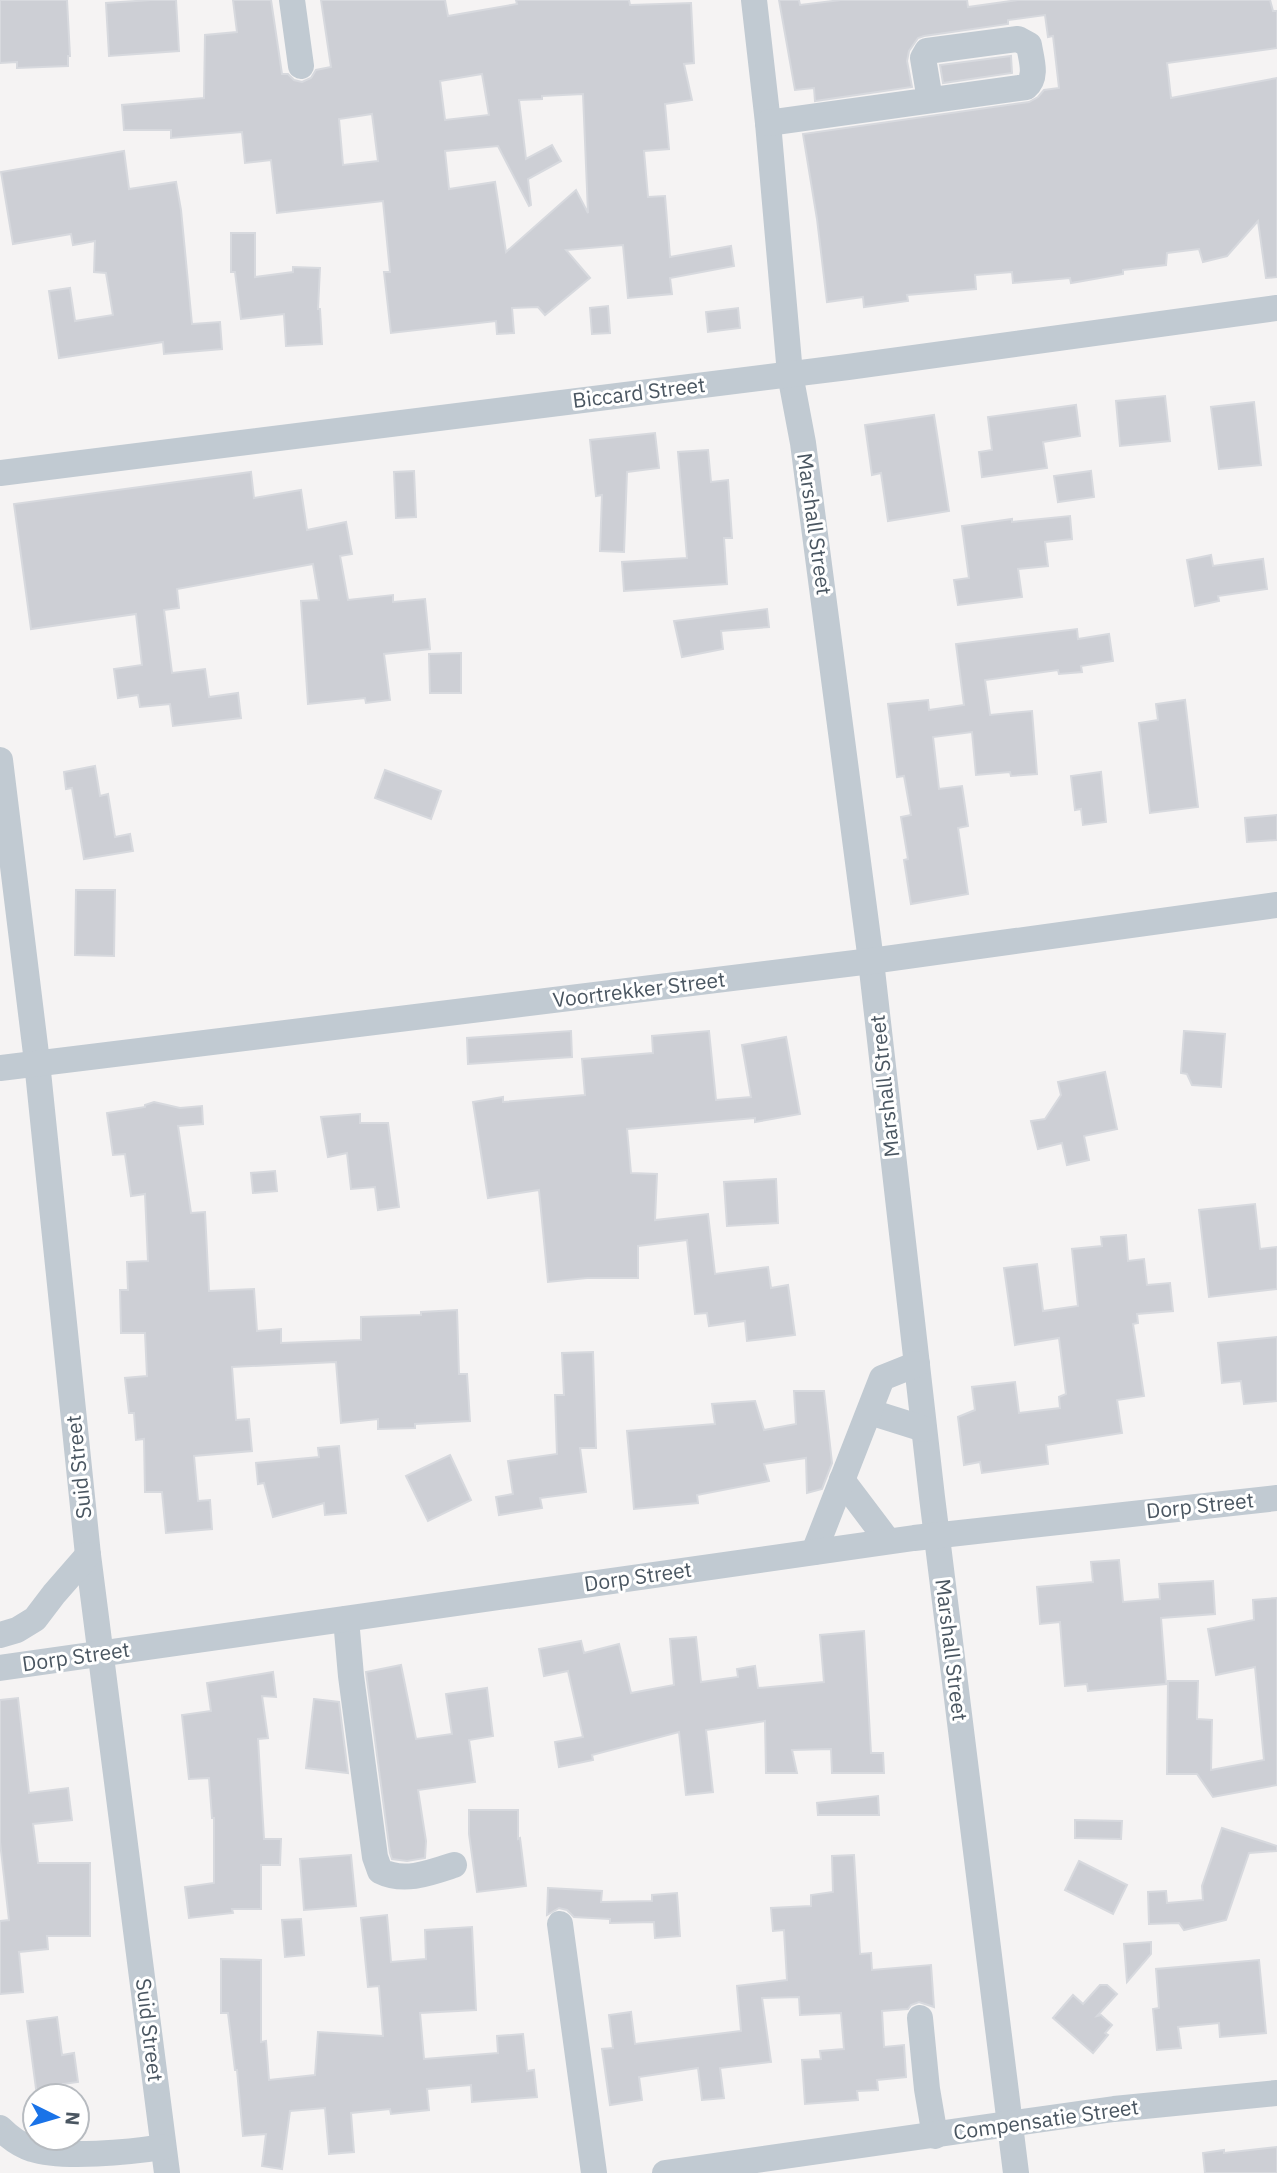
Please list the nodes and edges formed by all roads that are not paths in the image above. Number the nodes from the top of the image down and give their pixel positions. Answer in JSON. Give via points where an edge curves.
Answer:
{"nodes":[{"id":1,"x":292,"y":0,"type":"edge"},
{"id":2,"x":754,"y":0,"type":"edge"},
{"id":3,"x":300,"y":66,"type":"dead end"},
{"id":4,"x":930,"y":100,"type":"dead end"},
{"id":5,"x":768,"y":123,"type":"junction"},
{"id":6,"x":1277,"y":308,"type":"edge"},
{"id":7,"x":790,"y":374,"type":"junction"},
{"id":8,"x":0,"y":473,"type":"edge"},
{"id":9,"x":0,"y":760,"type":"edge"},
{"id":10,"x":1277,"y":905,"type":"edge"},
{"id":11,"x":871,"y":961,"type":"junction"},
{"id":12,"x":37,"y":1062,"type":"junction"},
{"id":13,"x":0,"y":1068,"type":"edge"},
{"id":14,"x":917,"y":1364,"type":"junction"},
{"id":15,"x":870,"y":1412,"type":"junction"},
{"id":16,"x":924,"y":1429,"type":"junction"},
{"id":17,"x":842,"y":1480,"type":"junction"},
{"id":18,"x":1277,"y":1498,"type":"edge"},
{"id":19,"x":936,"y":1535,"type":"junction"},
{"id":20,"x":888,"y":1541,"type":"junction"},
{"id":21,"x":814,"y":1552,"type":"junction"},
{"id":22,"x":88,"y":1555,"type":"junction"},
{"id":23,"x":346,"y":1619,"type":"junction"},
{"id":24,"x":0,"y":1635,"type":"edge"},
{"id":25,"x":102,"y":1654,"type":"junction"},
{"id":26,"x":0,"y":1668,"type":"edge"},
{"id":27,"x":454,"y":1865,"type":"dead end"},
{"id":28,"x":560,"y":1924,"type":"dead end"},
{"id":29,"x":919,"y":2018,"type":"dead end"},
{"id":30,"x":1277,"y":2093,"type":"edge"},
{"id":31,"x":1010,"y":2125,"type":"junction"},
{"id":32,"x":0,"y":2128,"type":"edge"},
{"id":33,"x":935,"y":2136,"type":"junction"},
{"id":34,"x":165,"y":2160,"type":"edge"},
{"id":35,"x":819,"y":2163,"type":"edge"},
{"id":36,"x":594,"y":2173,"type":"edge"},
{"id":37,"x":665,"y":2173,"type":"edge"},
{"id":38,"x":1016,"y":2173,"type":"edge"}],
"edges":[{"from":1,"to":3,"type":"street"},
{"from":2,"to":5,"type":"street","name":"Marshall Street"},
{"from":4,"to":5,"type":"street"},
{"from":5,"to":7,"type":"street","name":"Marshall Street"},
{"from":6,"to":7,"type":"street","name":"Biccard Street"},
{"from":7,"to":8,"type":"street","name":"Biccard Street"},
{"from":7,"to":11,"type":"street","name":"Marshall Street"},
{"from":9,"to":12,"type":"street","name":"Suid Street"},
{"from":10,"to":11,"type":"street","name":"Voortrekker Street"},
{"from":11,"to":12,"type":"street","name":"Voortrekker Street"},
{"from":11,"to":14,"type":"street","name":"Marshall Street"},
{"from":12,"to":13,"type":"street","name":"Voortrekker Street"},
{"from":12,"to":22,"type":"street","name":"Suid Street"},
{"from":14,"to":15,"type":"street","via":[[882,1378]]},
{"from":14,"to":16,"type":"street","name":"Marshall Street"},
{"from":15,"to":16,"type":"street"},
{"from":15,"to":17,"type":"street"},
{"from":16,"to":19,"type":"street","name":"Marshall Street"},
{"from":17,"to":20,"type":"street"},
{"from":17,"to":21,"type":"street"},
{"from":18,"to":19,"type":"street","name":"Dorp Street"},
{"from":19,"to":20,"type":"street","name":"Dorp Street"},
{"from":19,"to":31,"type":"street","name":"Marshall Street"},
{"from":20,"to":21,"type":"street","name":"Dorp Street"},
{"from":21,"to":23,"type":"street","name":"Dorp Street"},
{"from":22,"to":24,"type":"street","name":"Dorp Street","via":[[35,1619]]},
{"from":22,"to":25,"type":"street","name":"Suid Street"},
{"from":23,"to":25,"type":"street","name":"Dorp Street"},
{"from":23,"to":27,"type":"street","via":[[380,1871],[394,1878]]},
{"from":25,"to":26,"type":"street","name":"Dorp Street"},
{"from":25,"to":34,"type":"street","name":"Suid Street"},
{"from":28,"to":36,"type":"street"},
{"from":29,"to":33,"type":"street"},
{"from":30,"to":31,"type":"street","name":"Compensatie Street","via":[[1114,2109]]},
{"from":31,"to":33,"type":"street","name":"Compensatie Street"},
{"from":31,"to":38,"type":"street","name":"Marshall Street"},
{"from":32,"to":34,"type":"street","via":[[13,2141],[34,2150],[134,2152]]},
{"from":33,"to":35,"type":"street","name":"Compensatie Street"},
{"from":35,"to":37,"type":"street","name":"Compensatie Street"}]}
